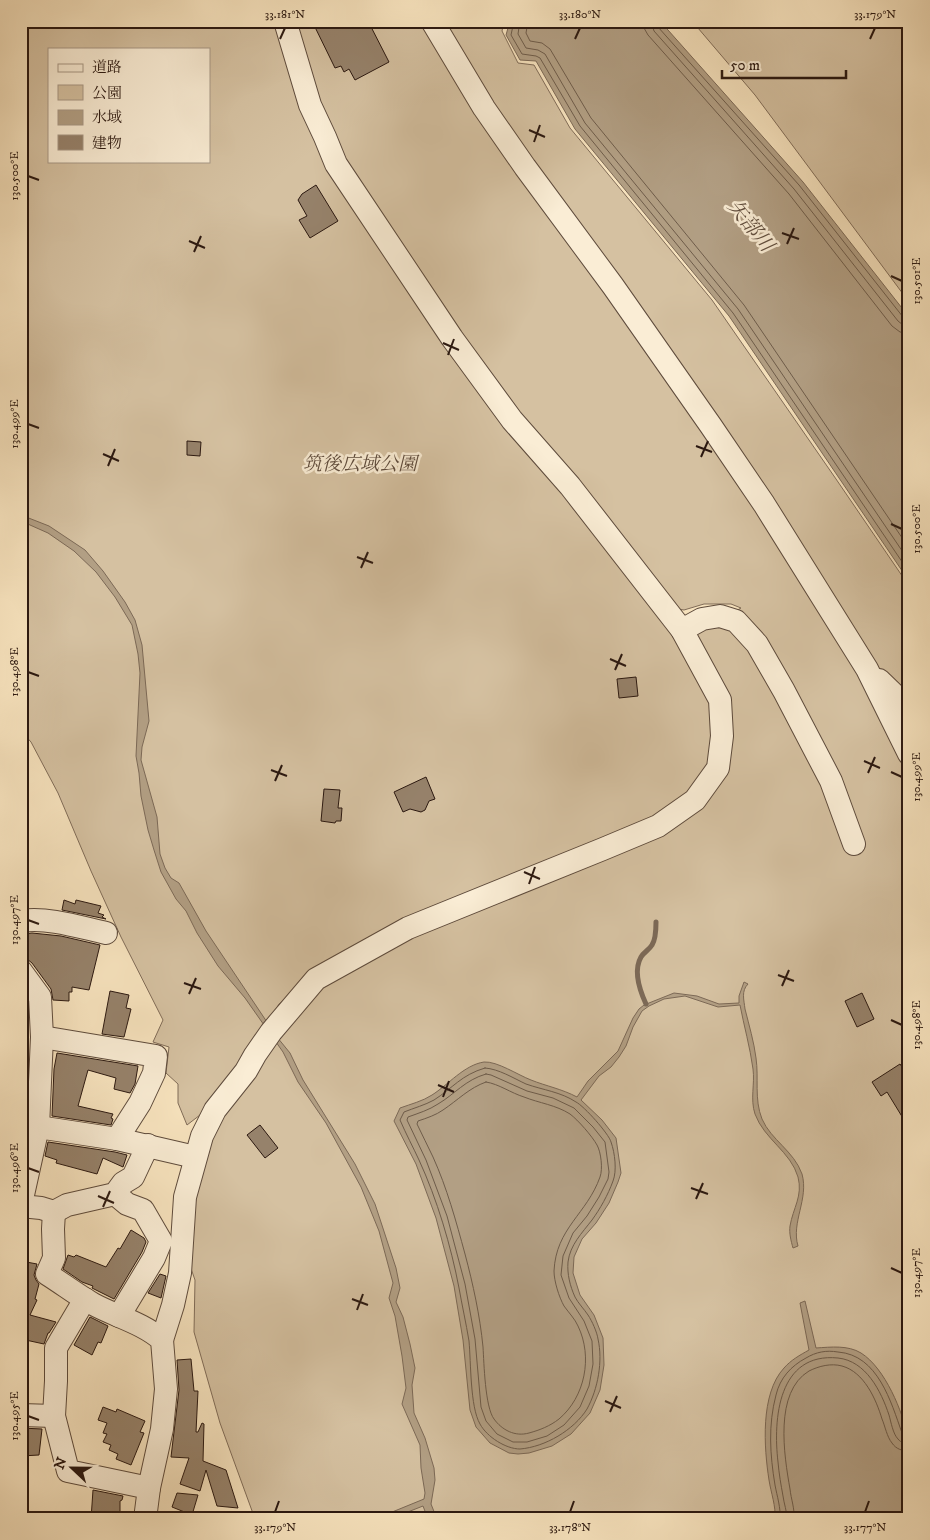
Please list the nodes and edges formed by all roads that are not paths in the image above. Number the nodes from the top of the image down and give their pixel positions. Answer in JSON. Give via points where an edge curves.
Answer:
{"nodes":[{"id":1,"x":432,"y":21,"type":"edge"},
{"id":2,"x":288,"y":24,"type":"edge"},
{"id":3,"x":682,"y":630,"type":"junction"},
{"id":4,"x":867,"y":669,"type":"junction"},
{"id":5,"x":909,"y":709,"type":"edge"},
{"id":6,"x":909,"y":754,"type":"edge"},
{"id":7,"x":854,"y":844,"type":"dead end"},
{"id":8,"x":21,"y":921,"type":"edge"},
{"id":9,"x":106,"y":933,"type":"dead end"},
{"id":10,"x":21,"y":971,"type":"edge"},
{"id":11,"x":42,"y":1037,"type":"junction"},
{"id":12,"x":38,"y":1127,"type":"junction"},
{"id":13,"x":117,"y":1139,"type":"junction"},
{"id":14,"x":148,"y":1146,"type":"junction"},
{"id":15,"x":195,"y":1157,"type":"junction"},
{"id":16,"x":133,"y":1177,"type":"junction"},
{"id":17,"x":115,"y":1194,"type":"junction"},
{"id":18,"x":21,"y":1205,"type":"edge"},
{"id":19,"x":143,"y":1210,"type":"junction"},
{"id":20,"x":54,"y":1212,"type":"junction"},
{"id":21,"x":85,"y":1299,"type":"junction"},
{"id":22,"x":119,"y":1316,"type":"junction"},
{"id":23,"x":162,"y":1340,"type":"junction"},
{"id":24,"x":21,"y":1415,"type":"edge"},
{"id":25,"x":54,"y":1416,"type":"junction"},
{"id":26,"x":149,"y":1488,"type":"junction"},
{"id":27,"x":145,"y":1519,"type":"edge"}],
"edges":[{"from":1,"to":4,"type":"street","via":[[484,108],[758,496]]},
{"from":2,"to":3,"type":"street","via":[[310,105],[336,164],[469,362],[512,420],[570,486]]},
{"from":3,"to":7,"type":"street","via":[[702,619],[720,616],[736,621],[757,644],[831,781]]},
{"from":3,"to":15,"type":"street","via":[[720,700],[722,736],[718,768],[695,800],[658,826],[408,928],[316,979],[271,1032],[215,1110]]},
{"from":4,"to":5,"type":"street"},
{"from":4,"to":6,"type":"street"},
{"from":8,"to":9,"type":"street","via":[[51,921]]},
{"from":10,"to":11,"type":"street","via":[[40,997]]},
{"from":11,"to":12,"type":"street"},
{"from":11,"to":13,"type":"street","via":[[156,1056],[154,1073],[140,1103]]},
{"from":12,"to":13,"type":"street"},
{"from":12,"to":18,"type":"street"},
{"from":13,"to":14,"type":"street"},
{"from":14,"to":15,"type":"street"},
{"from":14,"to":16,"type":"street"},
{"from":15,"to":23,"type":"street","via":[[185,1197],[180,1272]]},
{"from":16,"to":17,"type":"street","via":[[123,1183]]},
{"from":16,"to":19,"type":"street","via":[[142,1191]]},
{"from":17,"to":19,"type":"street","via":[[127,1204]]},
{"from":17,"to":20,"type":"street","via":[[67,1205]]},
{"from":18,"to":20,"type":"street"},
{"from":19,"to":22,"type":"street","via":[[161,1241]]},
{"from":20,"to":21,"type":"street","via":[[54,1258],[47,1274]]},
{"from":21,"to":22,"type":"street"},
{"from":21,"to":25,"type":"street","via":[[56,1348]]},
{"from":22,"to":23,"type":"street"},
{"from":23,"to":26,"type":"street","via":[[166,1389],[164,1413]]},
{"from":24,"to":25,"type":"street"},
{"from":25,"to":26,"type":"street","via":[[68,1472]]},
{"from":26,"to":27,"type":"street"}]}
